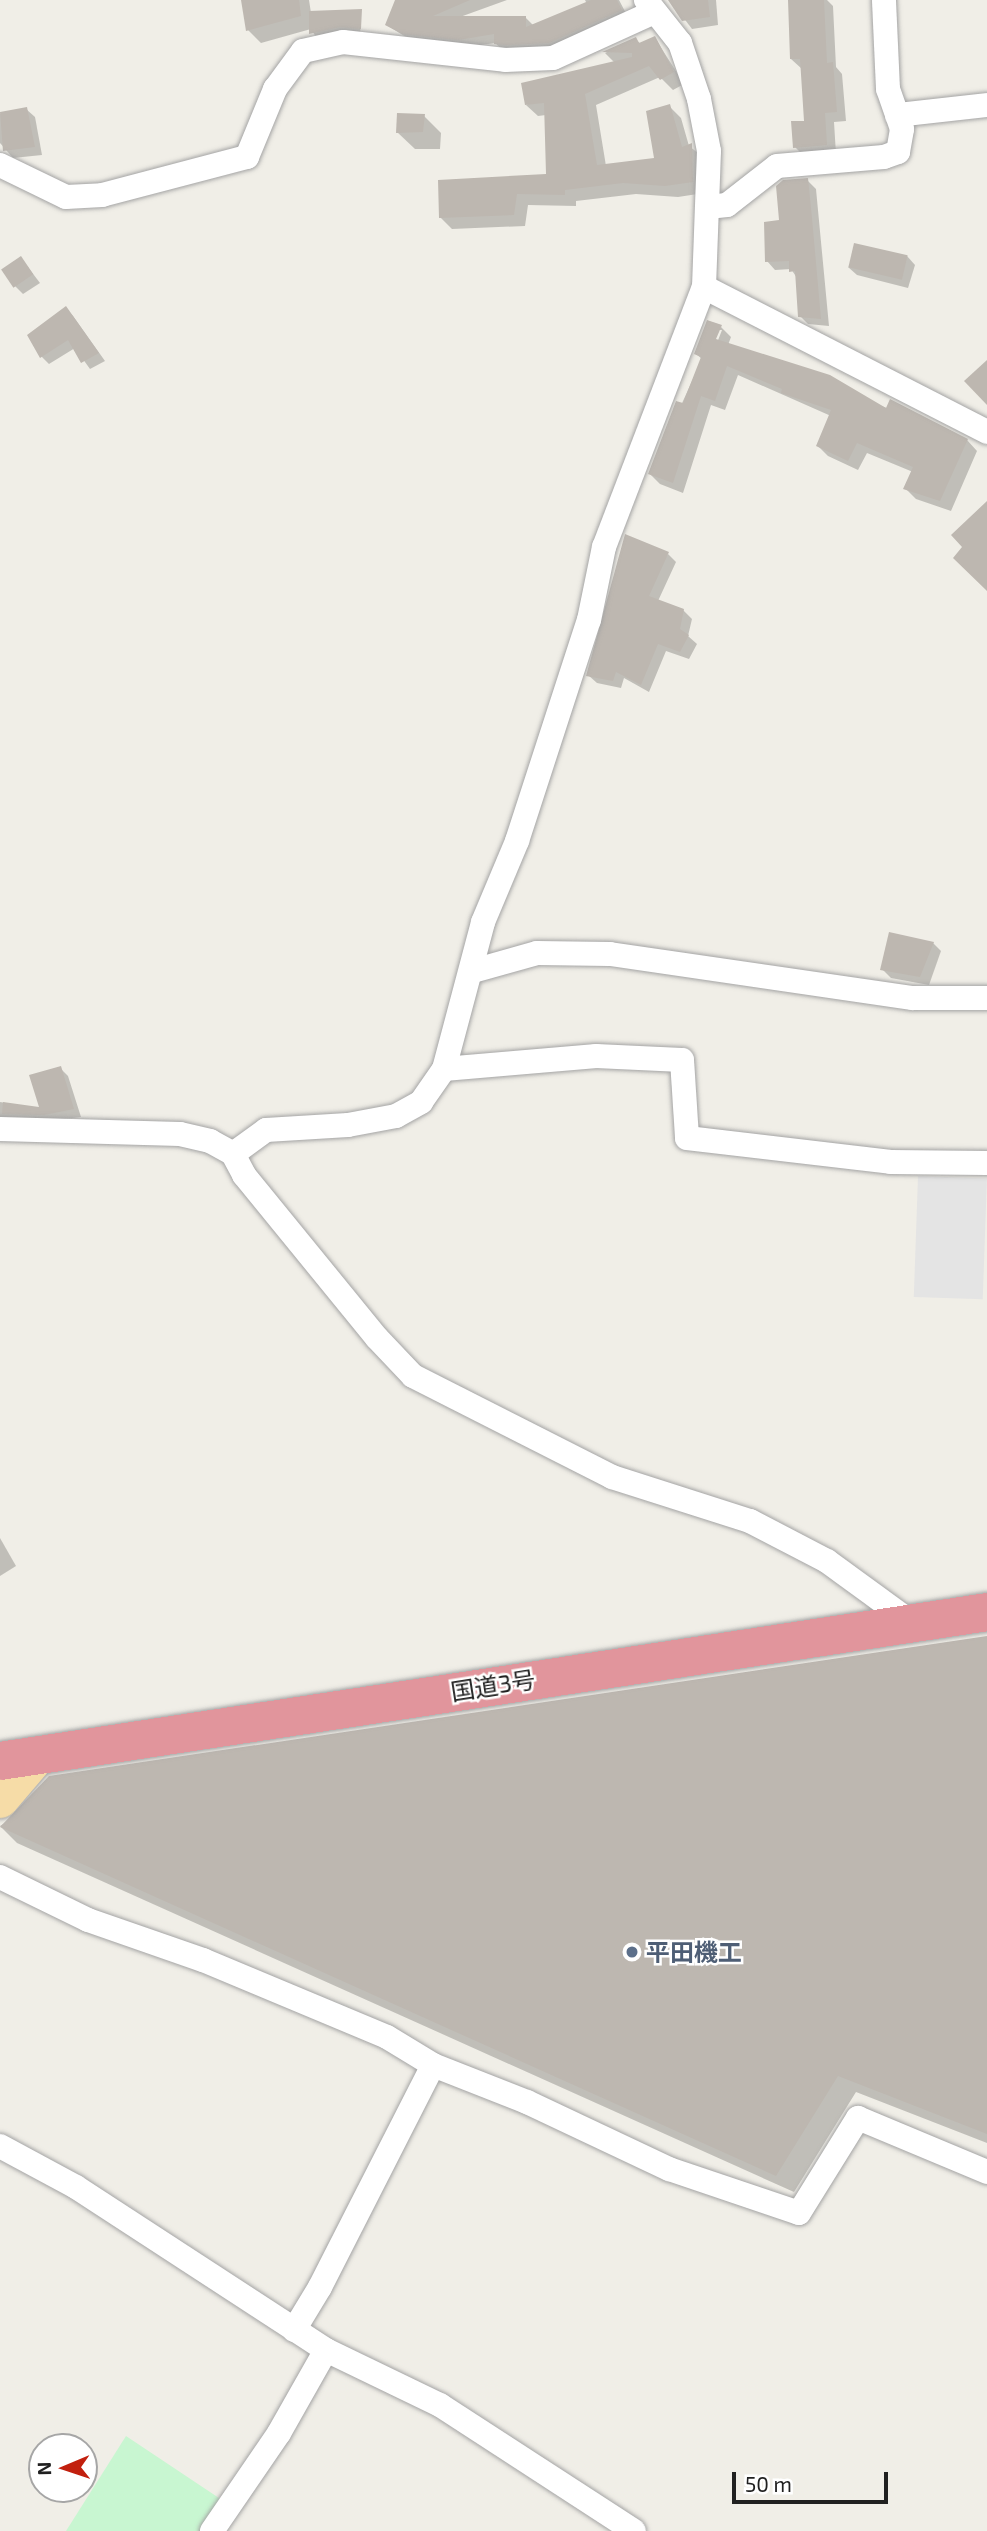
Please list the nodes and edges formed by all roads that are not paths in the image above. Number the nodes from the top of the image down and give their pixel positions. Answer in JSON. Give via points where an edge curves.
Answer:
{"nodes":[{"id":1,"x":884,"y":0,"type":"edge"},
{"id":2,"x":650,"y":6,"type":"edge"},
{"id":3,"x":987,"y":105,"type":"edge"},
{"id":4,"x":897,"y":115,"type":"junction"},
{"id":5,"x":0,"y":165,"type":"edge"},
{"id":6,"x":709,"y":207,"type":"junction"},
{"id":7,"x":704,"y":286,"type":"junction"},
{"id":8,"x":987,"y":432,"type":"edge"},
{"id":9,"x":474,"y":971,"type":"junction"},
{"id":10,"x":987,"y":998,"type":"edge"},
{"id":11,"x":444,"y":1069,"type":"junction"},
{"id":12,"x":0,"y":1129,"type":"edge"},
{"id":13,"x":233,"y":1154,"type":"junction"},
{"id":14,"x":987,"y":1163,"type":"edge"},
{"id":15,"x":987,"y":1612,"type":"edge"},
{"id":16,"x":908,"y":1620,"type":"junction"},
{"id":17,"x":18,"y":1760,"type":"edge"},
{"id":18,"x":0,"y":1799,"type":"edge"},
{"id":19,"x":0,"y":1877,"type":"edge"},
{"id":20,"x":433,"y":2065,"type":"junction"},
{"id":21,"x":0,"y":2146,"type":"edge"},
{"id":22,"x":987,"y":2172,"type":"edge"},
{"id":23,"x":294,"y":2330,"type":"junction"},
{"id":24,"x":326,"y":2350,"type":"junction"},
{"id":25,"x":212,"y":2531,"type":"edge"},
{"id":26,"x":634,"y":2531,"type":"edge"}],
"edges":[{"from":1,"to":4,"type":"street","via":[[888,89]]},
{"from":2,"to":5,"type":"street","via":[[553,58],[505,60],[343,42],[303,51],[275,89],[247,157],[102,195],[66,197]]},
{"from":2,"to":6,"type":"street","via":[[680,43],[699,99],[709,151]]},
{"from":3,"to":4,"type":"street"},
{"from":4,"to":6,"type":"street","via":[[903,138],[892,155],[777,166],[727,205]]},
{"from":6,"to":7,"type":"street"},
{"from":7,"to":8,"type":"street"},
{"from":7,"to":9,"type":"street","via":[[604,547],[589,620],[517,841],[483,922]]},
{"from":9,"to":10,"type":"street","via":[[537,953],[610,954],[913,998]]},
{"from":9,"to":11,"type":"street"},
{"from":11,"to":13,"type":"street","via":[[421,1102],[396,1116],[348,1125],[266,1130]]},
{"from":11,"to":14,"type":"street","via":[[596,1056],[682,1060],[687,1138],[891,1162]]},
{"from":12,"to":13,"type":"street","via":[[180,1134],[210,1141]]},
{"from":13,"to":16,"type":"street","via":[[244,1175],[344,1298],[414,1376],[612,1477],[750,1521],[827,1561]]},
{"from":15,"to":16,"type":"highway","name":"国道3号"},
{"from":16,"to":17,"type":"highway","name":"国道3号"},
{"from":17,"to":18,"type":"main road"},
{"from":19,"to":20,"type":"street","via":[[13,1888],[88,1920],[203,1960],[387,2037]]},
{"from":20,"to":22,"type":"street","via":[[527,2102],[668,2169],[799,2213],[858,2118]]},
{"from":20,"to":23,"type":"street"},
{"from":21,"to":23,"type":"street","via":[[76,2187]]},
{"from":23,"to":24,"type":"street"},
{"from":24,"to":25,"type":"street","via":[[279,2433]]},
{"from":24,"to":26,"type":"street","via":[[440,2405]]}]}
